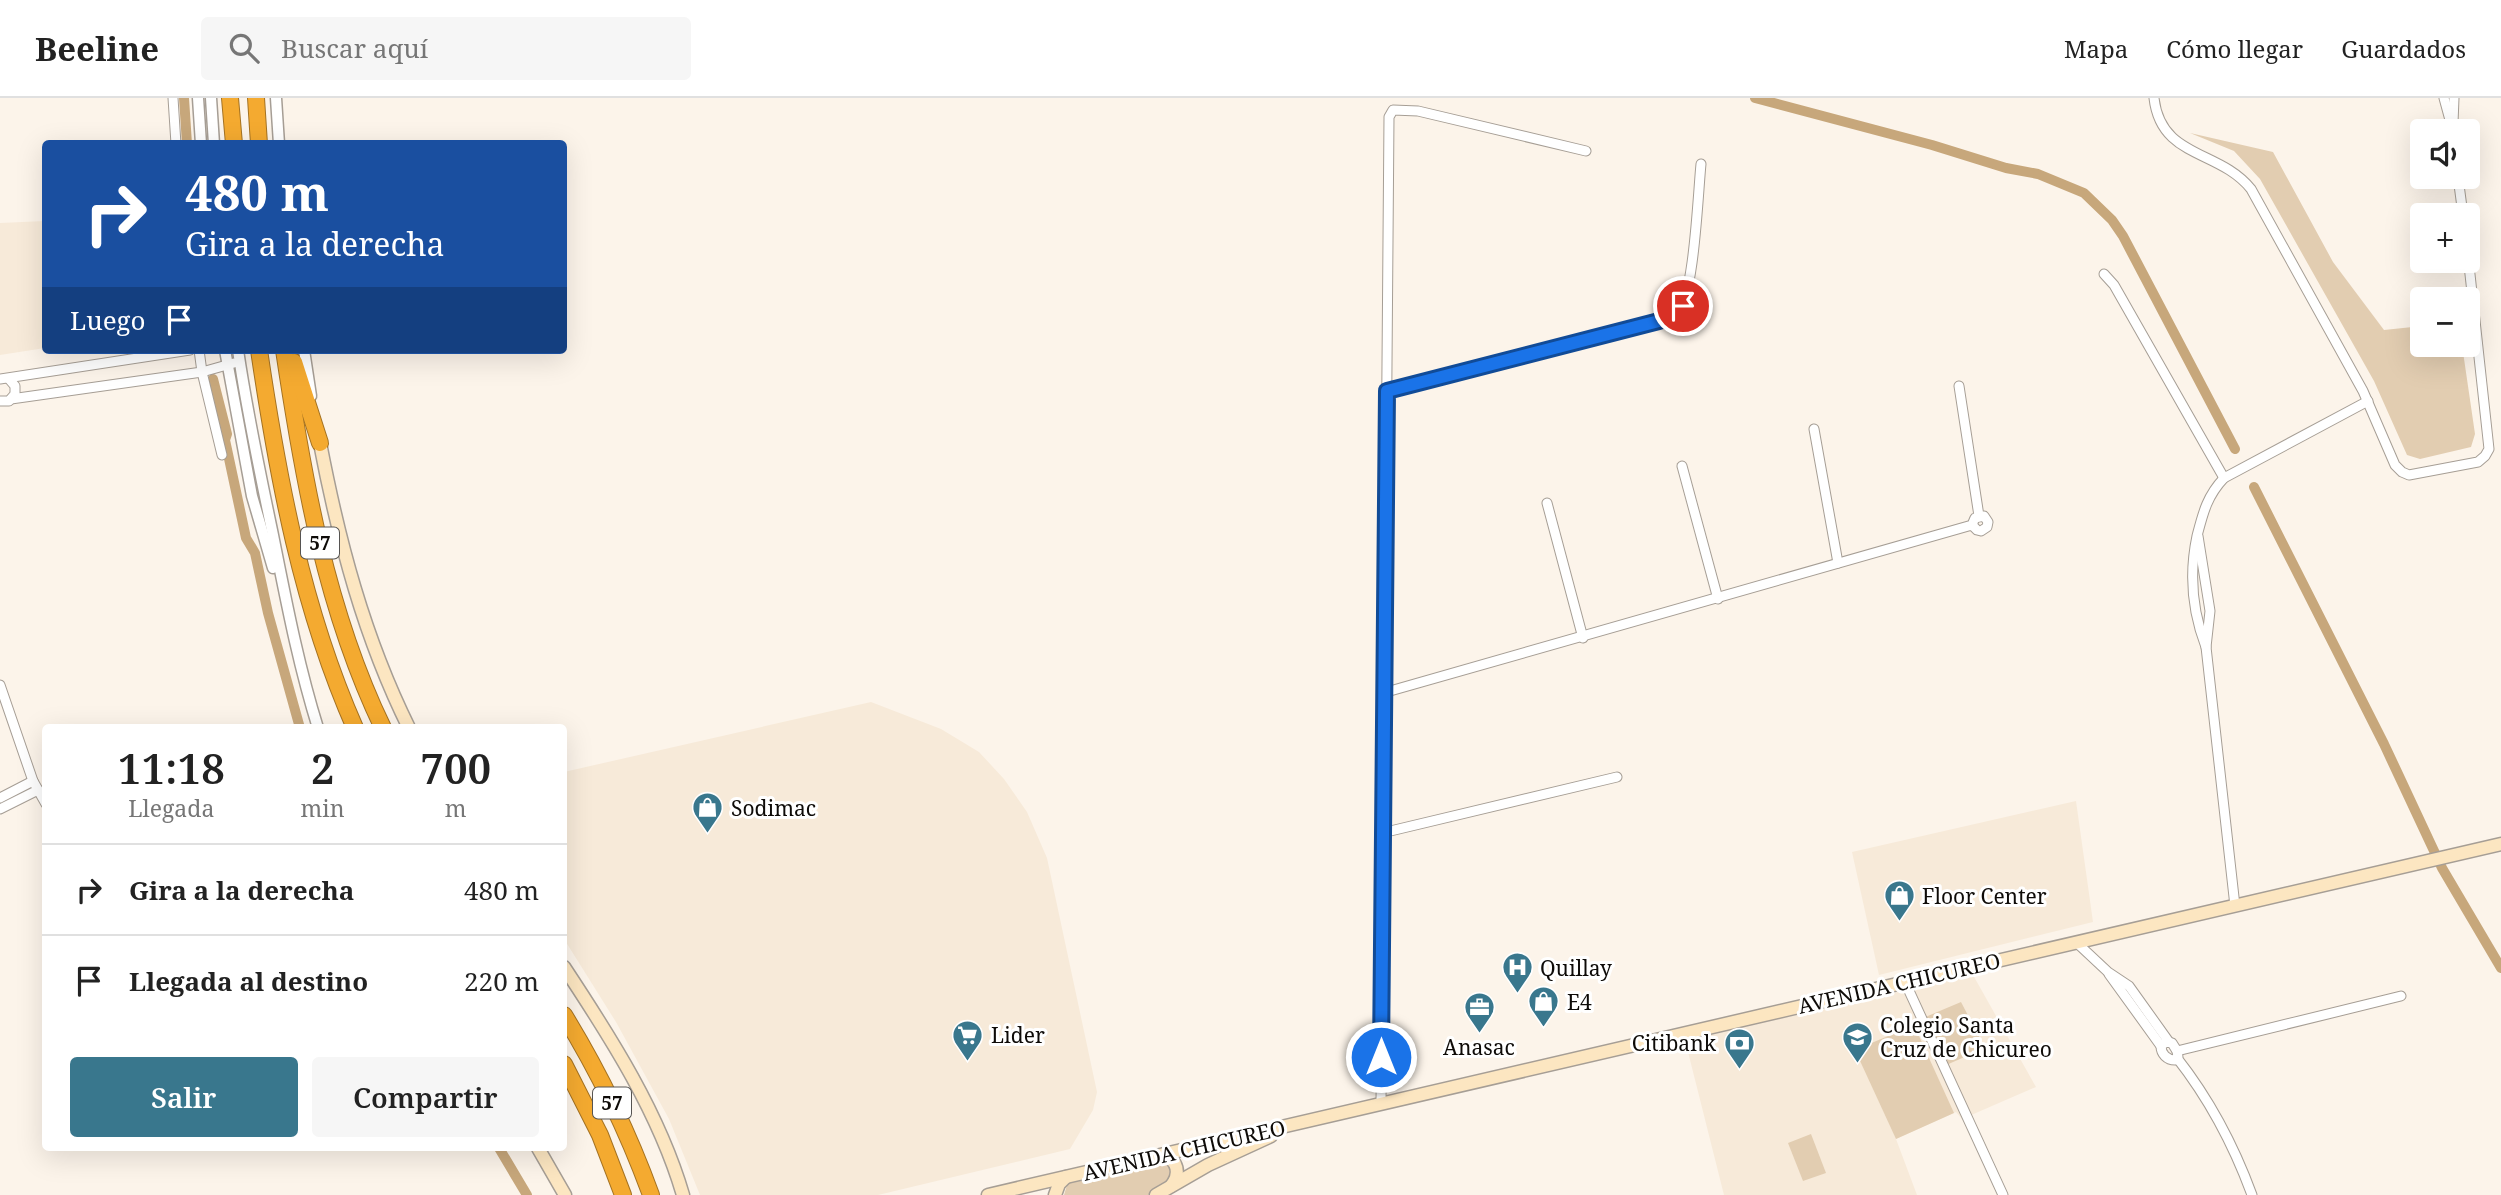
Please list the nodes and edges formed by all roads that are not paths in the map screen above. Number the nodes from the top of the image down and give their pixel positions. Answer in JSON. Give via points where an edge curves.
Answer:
{"nodes":[{"id":1,"x":173,"y":98,"type":"edge"},
{"id":2,"x":198,"y":98,"type":"edge"},
{"id":3,"x":211,"y":98,"type":"edge"},
{"id":4,"x":230,"y":98,"type":"edge"},
{"id":5,"x":256,"y":98,"type":"edge"},
{"id":6,"x":275,"y":98,"type":"edge"},
{"id":7,"x":2154,"y":98,"type":"edge"},
{"id":8,"x":2444,"y":98,"type":"edge"},
{"id":9,"x":2454,"y":98,"type":"edge"},
{"id":10,"x":2450,"y":119,"type":"edge"},
{"id":11,"x":2453,"y":119,"type":"edge"},
{"id":12,"x":176,"y":140,"type":"edge"},
{"id":13,"x":201,"y":140,"type":"edge"},
{"id":14,"x":214,"y":140,"type":"edge"},
{"id":15,"x":234,"y":140,"type":"edge"},
{"id":16,"x":259,"y":140,"type":"edge"},
{"id":17,"x":279,"y":140,"type":"edge"},
{"id":18,"x":1586,"y":151,"type":"dead end"},
{"id":19,"x":1701,"y":164,"type":"dead end"},
{"id":20,"x":2470,"y":273,"type":"edge"},
{"id":21,"x":2104,"y":274,"type":"dead end"},
{"id":22,"x":164,"y":354,"type":"edge"},
{"id":23,"x":200,"y":354,"type":"edge"},
{"id":24,"x":226,"y":354,"type":"edge"},
{"id":25,"x":259,"y":354,"type":"edge"},
{"id":26,"x":285,"y":354,"type":"edge"},
{"id":27,"x":291,"y":354,"type":"edge"},
{"id":28,"x":305,"y":354,"type":"edge"},
{"id":29,"x":239,"y":356,"type":"edge"},
{"id":30,"x":228,"y":365,"type":"junction"},
{"id":31,"x":202,"y":372,"type":"junction"},
{"id":32,"x":2,"y":379,"type":"edge"},
{"id":33,"x":1959,"y":386,"type":"dead end"},
{"id":34,"x":1387,"y":391,"type":"junction"},
{"id":35,"x":11,"y":399,"type":"junction"},
{"id":36,"x":0,"y":401,"type":"edge"},
{"id":37,"x":2368,"y":401,"type":"junction"},
{"id":38,"x":1814,"y":429,"type":"dead end"},
{"id":39,"x":320,"y":443,"type":"junction"},
{"id":40,"x":222,"y":455,"type":"dead end"},
{"id":41,"x":1682,"y":466,"type":"dead end"},
{"id":42,"x":2224,"y":478,"type":"junction"},
{"id":43,"x":1547,"y":503,"type":"dead end"},
{"id":44,"x":1979,"y":516,"type":"junction"},
{"id":45,"x":1972,"y":525,"type":"junction"},
{"id":46,"x":2198,"y":535,"type":"junction"},
{"id":47,"x":1838,"y":563,"type":"junction"},
{"id":48,"x":283,"y":593,"type":"junction"},
{"id":49,"x":1718,"y":599,"type":"junction"},
{"id":50,"x":1583,"y":638,"type":"junction"},
{"id":51,"x":2206,"y":648,"type":"junction"},
{"id":52,"x":0,"y":685,"type":"edge"},
{"id":53,"x":1383,"y":693,"type":"junction"},
{"id":54,"x":317,"y":724,"type":"edge"},
{"id":55,"x":352,"y":724,"type":"edge"},
{"id":56,"x":381,"y":724,"type":"edge"},
{"id":57,"x":407,"y":724,"type":"edge"},
{"id":58,"x":1617,"y":777,"type":"dead end"},
{"id":59,"x":36,"y":786,"type":"junction"},
{"id":60,"x":42,"y":797,"type":"edge"},
{"id":61,"x":0,"y":798,"type":"edge"},
{"id":62,"x":0,"y":809,"type":"edge"},
{"id":63,"x":1382,"y":833,"type":"junction"},
{"id":64,"x":2501,"y":844,"type":"edge"},
{"id":65,"x":2235,"y":906,"type":"junction"},
{"id":66,"x":2077,"y":943,"type":"junction"},
{"id":67,"x":567,"y":972,"type":"edge"},
{"id":68,"x":1905,"y":982,"type":"junction"},
{"id":69,"x":2401,"y":996,"type":"dead end"},
{"id":70,"x":567,"y":1020,"type":"edge"},
{"id":71,"x":2177,"y":1055,"type":"junction"},
{"id":72,"x":567,"y":1070,"type":"edge"},
{"id":73,"x":1381,"y":1103,"type":"junction"},
{"id":74,"x":1298,"y":1124,"type":"junction"},
{"id":75,"x":540,"y":1151,"type":"edge"},
{"id":76,"x":1163,"y":1155,"type":"junction"},
{"id":77,"x":1067,"y":1177,"type":"junction"},
{"id":78,"x":1171,"y":1186,"type":"junction"},
{"id":79,"x":565,"y":1195,"type":"edge"},
{"id":80,"x":623,"y":1195,"type":"edge"},
{"id":81,"x":650,"y":1195,"type":"edge"},
{"id":82,"x":683,"y":1195,"type":"edge"},
{"id":83,"x":988,"y":1195,"type":"edge"},
{"id":84,"x":1055,"y":1195,"type":"edge"},
{"id":85,"x":1156,"y":1195,"type":"edge"},
{"id":86,"x":2003,"y":1195,"type":"edge"},
{"id":87,"x":2252,"y":1195,"type":"edge"}],
"edges":[{"from":1,"to":12,"type":"street"},
{"from":2,"to":13,"type":"street"},
{"from":3,"to":14,"type":"street"},
{"from":4,"to":15,"type":"highway"},
{"from":5,"to":16,"type":"highway"},
{"from":6,"to":17,"type":"street"},
{"from":7,"to":37,"type":"street","via":[[2161,123],[2175,142],[2233,171],[2251,189]]},
{"from":8,"to":10,"type":"street"},
{"from":9,"to":11,"type":"street"},
{"from":18,"to":34,"type":"street","via":[[1418,111],[1390,113]]},
{"from":19,"to":34,"type":"street","via":[[1686,299],[1677,315]]},
{"from":20,"to":37,"type":"street","via":[[2489,440],[2485,456],[2478,462],[2405,474],[2395,465]]},
{"from":21,"to":42,"type":"street"},
{"from":22,"to":32,"type":"street"},
{"from":23,"to":31,"type":"street"},
{"from":24,"to":30,"type":"street"},
{"from":25,"to":55,"type":"highway","number":"57","via":[[294,545],[315,622]]},
{"from":26,"to":56,"type":"highway","number":"57","via":[[327,574],[354,661]]},
{"from":27,"to":39,"type":"highway"},
{"from":28,"to":39,"type":"street"},
{"from":29,"to":30,"type":"street"},
{"from":29,"to":48,"type":"street"},
{"from":30,"to":31,"type":"street"},
{"from":30,"to":48,"type":"street","via":[[252,496]]},
{"from":31,"to":35,"type":"street"},
{"from":31,"to":40,"type":"street"},
{"from":32,"to":35,"type":"street","via":[[16,388]]},
{"from":33,"to":44,"type":"street"},
{"from":34,"to":53,"type":"street"},
{"from":35,"to":36,"type":"street"},
{"from":37,"to":42,"type":"street"},
{"from":38,"to":47,"type":"street"},
{"from":39,"to":57,"type":"main road","via":[[358,602]]},
{"from":41,"to":49,"type":"street"},
{"from":42,"to":46,"type":"street","via":[[2207,500]]},
{"from":43,"to":50,"type":"street"},
{"from":44,"to":45,"type":"street"},
{"from":44,"to":45,"type":"street","via":[[1986,518],[1987,527],[1979,531]]},
{"from":45,"to":47,"type":"street"},
{"from":46,"to":51,"type":"street","via":[[2210,611]]},
{"from":46,"to":51,"type":"street","via":[[2192,564],[2193,596]]},
{"from":47,"to":49,"type":"street"},
{"from":48,"to":54,"type":"street"},
{"from":49,"to":50,"type":"street"},
{"from":50,"to":53,"type":"street"},
{"from":51,"to":65,"type":"street"},
{"from":52,"to":59,"type":"street"},
{"from":53,"to":63,"type":"street"},
{"from":58,"to":63,"type":"street"},
{"from":59,"to":60,"type":"street"},
{"from":59,"to":61,"type":"street"},
{"from":59,"to":62,"type":"street"},
{"from":63,"to":73,"type":"street"},
{"from":64,"to":65,"type":"main road","name":"AVENIDA CHICUREO"},
{"from":65,"to":66,"type":"main road","name":"AVENIDA CHICUREO"},
{"from":66,"to":68,"type":"main road","name":"AVENIDA CHICUREO"},
{"from":66,"to":71,"type":"street","via":[[2108,972]]},
{"from":67,"to":82,"type":"main road","via":[[647,1105]]},
{"from":68,"to":73,"type":"main road","name":"AVENIDA CHICUREO"},
{"from":68,"to":86,"type":"street"},
{"from":69,"to":71,"type":"street"},
{"from":70,"to":81,"type":"highway","number":"57","via":[[618,1114]]},
{"from":71,"to":87,"type":"street","via":[[2221,1125]]},
{"from":72,"to":80,"type":"highway","number":"57","via":[[600,1135]]},
{"from":73,"to":74,"type":"main road","name":"AVENIDA CHICUREO"},
{"from":74,"to":76,"type":"main road","name":"AVENIDA CHICUREO"},
{"from":74,"to":78,"type":"main road","name":"AVENIDA CHICUREO"},
{"from":75,"to":79,"type":"main road"},
{"from":76,"to":77,"type":"main road","name":"AVENIDA CHICUREO"},
{"from":76,"to":78,"type":"main road","via":[[1177,1168]]},
{"from":77,"to":83,"type":"main road","name":"AVENIDA CHICUREO"},
{"from":77,"to":84,"type":"main road"},
{"from":78,"to":85,"type":"main road","name":"AVENIDA CHICUREO"}]}
